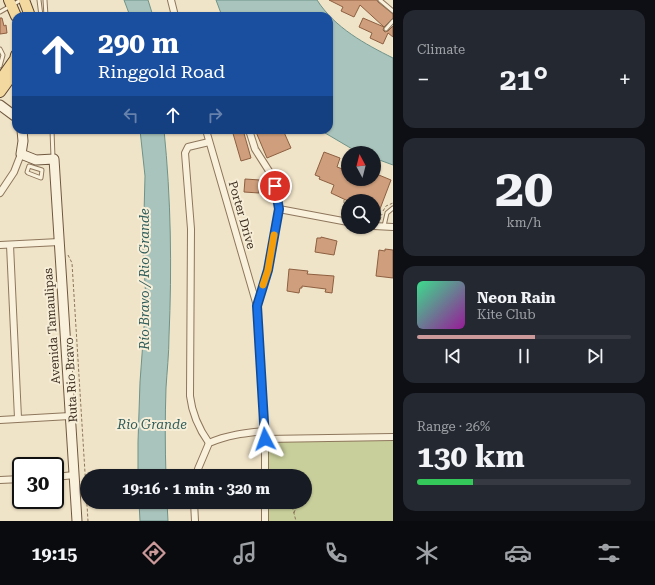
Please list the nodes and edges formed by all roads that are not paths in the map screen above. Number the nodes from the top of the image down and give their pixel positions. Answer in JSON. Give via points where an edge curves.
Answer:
{"nodes":[{"id":1,"x":23,"y":0,"type":"edge"},
{"id":2,"x":39,"y":0,"type":"edge"},
{"id":3,"x":45,"y":0,"type":"edge"},
{"id":4,"x":170,"y":0,"type":"edge"},
{"id":5,"x":380,"y":0,"type":"edge"},
{"id":6,"x":11,"y":2,"type":"edge"},
{"id":7,"x":393,"y":11,"type":"edge"},
{"id":8,"x":0,"y":12,"type":"edge"},
{"id":9,"x":15,"y":12,"type":"edge"},
{"id":10,"x":28,"y":12,"type":"edge"},
{"id":11,"x":40,"y":12,"type":"edge"},
{"id":12,"x":46,"y":12,"type":"edge"},
{"id":13,"x":174,"y":12,"type":"edge"},
{"id":14,"x":393,"y":21,"type":"edge"},
{"id":15,"x":386,"y":29,"type":"dead end"},
{"id":16,"x":0,"y":49,"type":"edge"},
{"id":17,"x":12,"y":59,"type":"edge"},
{"id":18,"x":1,"y":71,"type":"edge"},
{"id":19,"x":12,"y":76,"type":"edge"},
{"id":20,"x":0,"y":92,"type":"edge"},
{"id":21,"x":0,"y":105,"type":"edge"},
{"id":22,"x":12,"y":115,"type":"edge"},
{"id":23,"x":22,"y":134,"type":"edge"},
{"id":24,"x":52,"y":134,"type":"edge"},
{"id":25,"x":207,"y":134,"type":"edge"},
{"id":26,"x":250,"y":134,"type":"edge"},
{"id":27,"x":209,"y":142,"type":"junction"},
{"id":28,"x":21,"y":154,"type":"junction"},
{"id":29,"x":54,"y":159,"type":"junction"},
{"id":30,"x":35,"y":163,"type":"junction"},
{"id":31,"x":0,"y":193,"type":"edge"},
{"id":32,"x":393,"y":208,"type":"edge"},
{"id":33,"x":279,"y":209,"type":"junction"},
{"id":34,"x":341,"y":221,"type":"edge"},
{"id":35,"x":381,"y":227,"type":"edge"},
{"id":36,"x":393,"y":227,"type":"edge"},
{"id":37,"x":384,"y":228,"type":"junction"},
{"id":38,"x":59,"y":242,"type":"junction"},
{"id":39,"x":0,"y":245,"type":"edge"},
{"id":40,"x":10,"y":245,"type":"junction"},
{"id":41,"x":257,"y":306,"type":"junction"},
{"id":42,"x":70,"y":416,"type":"junction"},
{"id":43,"x":18,"y":418,"type":"junction"},
{"id":44,"x":0,"y":420,"type":"edge"},
{"id":45,"x":264,"y":431,"type":"junction"},
{"id":46,"x":393,"y":437,"type":"edge"},
{"id":47,"x":265,"y":439,"type":"junction"},
{"id":48,"x":209,"y":443,"type":"junction"},
{"id":49,"x":198,"y":469,"type":"edge"},
{"id":50,"x":265,"y":469,"type":"edge"},
{"id":51,"x":74,"y":475,"type":"junction"},
{"id":52,"x":64,"y":476,"type":"edge"},
{"id":53,"x":12,"y":479,"type":"edge"},
{"id":54,"x":0,"y":480,"type":"edge"},
{"id":55,"x":194,"y":509,"type":"edge"},
{"id":56,"x":265,"y":509,"type":"edge"},
{"id":57,"x":77,"y":521,"type":"edge"},
{"id":58,"x":195,"y":521,"type":"edge"},
{"id":59,"x":265,"y":521,"type":"edge"}],
"edges":[{"from":1,"to":6,"type":"lane"},
{"from":1,"to":10,"type":"main road"},
{"from":2,"to":11,"type":"lane"},
{"from":3,"to":12,"type":"lane"},
{"from":4,"to":13,"type":"street"},
{"from":5,"to":7,"type":"lane"},
{"from":6,"to":8,"type":"lane"},
{"from":6,"to":9,"type":"main road"},
{"from":14,"to":15,"type":"lane"},
{"from":16,"to":18,"type":"lane","via":[[3,55]]},
{"from":17,"to":18,"type":"main road"},
{"from":19,"to":20,"type":"main road"},
{"from":21,"to":22,"type":"street"},
{"from":23,"to":28,"type":"street"},
{"from":24,"to":29,"type":"lane","name":"Avenida Tamaulipas"},
{"from":25,"to":27,"type":"street","name":"Porter Drive"},
{"from":26,"to":33,"type":"street","via":[[255,149],[275,186]]},
{"from":27,"to":41,"type":"street","name":"Porter Drive"},
{"from":27,"to":48,"type":"street","via":[[188,147],[185,153],[190,229],[190,396],[200,430]]},
{"from":28,"to":30,"type":"street"},
{"from":28,"to":31,"type":"street","via":[[14,172]]},
{"from":29,"to":30,"type":"street"},
{"from":29,"to":38,"type":"street","name":"Avenida Tamaulipas"},
{"from":30,"to":30,"type":"lane","via":[[29,166],[27,172],[40,178],[42,170]]},
{"from":32,"to":37,"type":"lane","via":[[387,213]]},
{"from":33,"to":34,"type":"street"},
{"from":33,"to":41,"type":"street","via":[[268,270]]},
{"from":35,"to":37,"type":"street"},
{"from":36,"to":37,"type":"street"},
{"from":38,"to":40,"type":"street"},
{"from":38,"to":42,"type":"street","name":"Avenida Tamaulipas"},
{"from":39,"to":40,"type":"street"},
{"from":40,"to":43,"type":"street"},
{"from":41,"to":45,"type":"street"},
{"from":42,"to":43,"type":"street"},
{"from":42,"to":51,"type":"street","name":"Avenida Tamaulipas"},
{"from":43,"to":44,"type":"street"},
{"from":45,"to":47,"type":"street"},
{"from":45,"to":48,"type":"street","via":[[235,434]]},
{"from":46,"to":47,"type":"street"},
{"from":47,"to":50,"type":"street"},
{"from":48,"to":49,"type":"street"},
{"from":51,"to":52,"type":"street"},
{"from":51,"to":57,"type":"street","name":"Avenida Tamaulipas"},
{"from":53,"to":54,"type":"street"},
{"from":55,"to":58,"type":"street"},
{"from":56,"to":59,"type":"street"}]}
